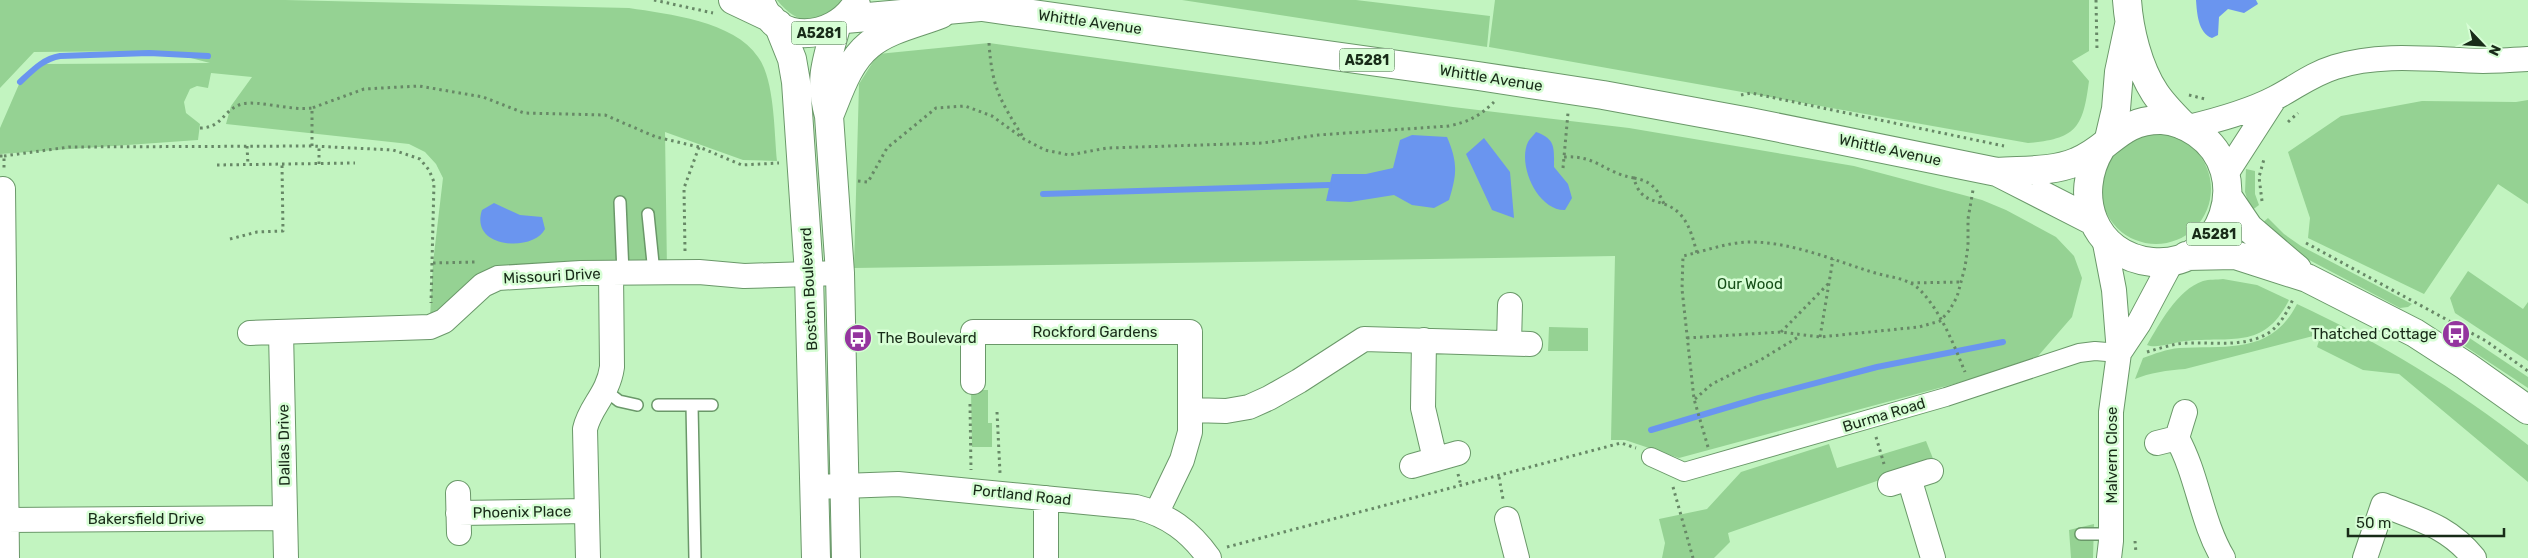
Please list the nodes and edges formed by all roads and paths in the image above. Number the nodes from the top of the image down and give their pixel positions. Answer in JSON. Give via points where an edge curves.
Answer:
{"nodes":[{"id":1,"x":654,"y":0,"type":"edge"},
{"id":2,"x":2096,"y":0,"type":"edge"},
{"id":3,"x":965,"y":5,"type":"edge"},
{"id":4,"x":725,"y":7,"type":"edge"},
{"id":5,"x":2128,"y":12,"type":"edge"},
{"id":6,"x":770,"y":14,"type":"edge"},
{"id":7,"x":846,"y":15,"type":"edge"},
{"id":8,"x":989,"y":43,"type":"dead end"},
{"id":9,"x":2097,"y":56,"type":"dead end"},
{"id":10,"x":2528,"y":59,"type":"edge"},
{"id":11,"x":2182,"y":92,"type":"dead end"},
{"id":12,"x":2275,"y":98,"type":"junction"},
{"id":13,"x":2209,"y":99,"type":"dead end"},
{"id":14,"x":1495,"y":101,"type":"dead end"},
{"id":15,"x":2304,"y":107,"type":"dead end"},
{"id":16,"x":312,"y":108,"type":"junction"},
{"id":17,"x":1568,"y":112,"type":"dead end"},
{"id":18,"x":829,"y":116,"type":"junction"},
{"id":19,"x":2186,"y":126,"type":"junction"},
{"id":20,"x":200,"y":128,"type":"dead end"},
{"id":21,"x":2283,"y":128,"type":"dead end"},
{"id":22,"x":1957,"y":136,"type":"dead end"},
{"id":23,"x":1024,"y":139,"type":"junction"},
{"id":24,"x":2105,"y":144,"type":"junction"},
{"id":25,"x":247,"y":146,"type":"junction"},
{"id":26,"x":312,"y":146,"type":"junction"},
{"id":27,"x":319,"y":146,"type":"junction"},
{"id":28,"x":699,"y":146,"type":"junction"},
{"id":29,"x":2010,"y":147,"type":"dead end"},
{"id":30,"x":2268,"y":150,"type":"dead end"},
{"id":31,"x":1564,"y":157,"type":"junction"},
{"id":32,"x":355,"y":163,"type":"dead end"},
{"id":33,"x":781,"y":163,"type":"dead end"},
{"id":34,"x":319,"y":164,"type":"junction"},
{"id":35,"x":248,"y":165,"type":"junction"},
{"id":36,"x":282,"y":165,"type":"junction"},
{"id":37,"x":217,"y":166,"type":"dead end"},
{"id":38,"x":1563,"y":168,"type":"dead end"},
{"id":39,"x":2,"y":172,"type":"edge"},
{"id":40,"x":1997,"y":172,"type":"junction"},
{"id":41,"x":1634,"y":178,"type":"junction"},
{"id":42,"x":858,"y":181,"type":"dead end"},
{"id":43,"x":2228,"y":185,"type":"junction"},
{"id":44,"x":1974,"y":188,"type":"dead end"},
{"id":45,"x":620,"y":202,"type":"dead end"},
{"id":46,"x":1664,"y":205,"type":"junction"},
{"id":47,"x":2265,"y":207,"type":"dead end"},
{"id":48,"x":648,"y":214,"type":"dead end"},
{"id":49,"x":2098,"y":229,"type":"junction"},
{"id":50,"x":230,"y":239,"type":"dead end"},
{"id":51,"x":2302,"y":241,"type":"dead end"},
{"id":52,"x":1697,"y":253,"type":"junction"},
{"id":53,"x":1833,"y":259,"type":"junction"},
{"id":54,"x":2179,"y":259,"type":"junction"},
{"id":55,"x":686,"y":272,"type":"junction"},
{"id":56,"x":617,"y":273,"type":"junction"},
{"id":57,"x":654,"y":273,"type":"junction"},
{"id":58,"x":840,"y":273,"type":"junction"},
{"id":59,"x":810,"y":274,"type":"junction"},
{"id":60,"x":1961,"y":282,"type":"junction"},
{"id":61,"x":1829,"y":283,"type":"junction"},
{"id":62,"x":1911,"y":283,"type":"junction"},
{"id":63,"x":2301,"y":287,"type":"junction"},
{"id":64,"x":1510,"y":305,"type":"dead end"},
{"id":65,"x":1940,"y":321,"type":"junction"},
{"id":66,"x":430,"y":327,"type":"junction"},
{"id":67,"x":281,"y":332,"type":"junction"},
{"id":68,"x":1781,"y":332,"type":"junction"},
{"id":69,"x":250,"y":333,"type":"dead end"},
{"id":70,"x":1800,"y":336,"type":"junction"},
{"id":71,"x":1687,"y":338,"type":"junction"},
{"id":72,"x":1820,"y":338,"type":"junction"},
{"id":73,"x":1424,"y":340,"type":"junction"},
{"id":74,"x":2129,"y":354,"type":"junction"},
{"id":75,"x":1960,"y":360,"type":"dead end"},
{"id":76,"x":2528,"y":370,"type":"edge"},
{"id":77,"x":973,"y":382,"type":"joint"},
{"id":78,"x":606,"y":391,"type":"junction"},
{"id":79,"x":1694,"y":399,"type":"junction"},
{"id":80,"x":637,"y":405,"type":"dead end"},
{"id":81,"x":658,"y":405,"type":"dead end"},
{"id":82,"x":692,"y":405,"type":"junction"},
{"id":83,"x":712,"y":405,"type":"dead end"},
{"id":84,"x":1191,"y":410,"type":"junction"},
{"id":85,"x":2528,"y":410,"type":"edge"},
{"id":86,"x":997,"y":412,"type":"dead end"},
{"id":87,"x":2185,"y":412,"type":"dead end"},
{"id":88,"x":1870,"y":419,"type":"junction"},
{"id":89,"x":1704,"y":429,"type":"dead end"},
{"id":90,"x":1458,"y":453,"type":"dead end"},
{"id":91,"x":1651,"y":457,"type":"joint"},
{"id":92,"x":1434,"y":460,"type":"junction"},
{"id":93,"x":1412,"y":466,"type":"dead end"},
{"id":94,"x":1674,"y":468,"type":"junction"},
{"id":95,"x":971,"y":471,"type":"dead end"},
{"id":96,"x":1000,"y":474,"type":"dead end"},
{"id":97,"x":1910,"y":478,"type":"joint"},
{"id":98,"x":845,"y":484,"type":"junction"},
{"id":99,"x":815,"y":487,"type":"junction"},
{"id":100,"x":1046,"y":498,"type":"junction"},
{"id":101,"x":587,"y":511,"type":"junction"},
{"id":102,"x":1157,"y":512,"type":"junction"},
{"id":103,"x":458,"y":513,"type":"dead end"},
{"id":104,"x":285,"y":518,"type":"junction"},
{"id":105,"x":1507,"y":519,"type":"dead end"},
{"id":106,"x":6,"y":520,"type":"junction"},
{"id":107,"x":2081,"y":534,"type":"dead end"},
{"id":108,"x":2111,"y":534,"type":"junction"},
{"id":109,"x":1217,"y":553,"type":"edge"},
{"id":110,"x":7,"y":558,"type":"edge"},
{"id":111,"x":286,"y":558,"type":"edge"},
{"id":112,"x":588,"y":558,"type":"edge"},
{"id":113,"x":695,"y":558,"type":"edge"},
{"id":114,"x":816,"y":558,"type":"edge"},
{"id":115,"x":846,"y":558,"type":"edge"},
{"id":116,"x":1046,"y":558,"type":"edge"},
{"id":117,"x":1517,"y":558,"type":"edge"},
{"id":118,"x":1693,"y":558,"type":"edge"},
{"id":119,"x":1934,"y":558,"type":"edge"},
{"id":120,"x":2109,"y":558,"type":"edge"},
{"id":121,"x":2223,"y":558,"type":"edge"},
{"id":122,"x":2365,"y":558,"type":"edge"},
{"id":123,"x":2474,"y":558,"type":"edge"}],
"edges":[{"from":1,"to":4,"type":"path"},
{"from":2,"to":9,"type":"path"},
{"from":3,"to":7,"type":"main road","name":"Whittle Avenue","number":"A5281"},
{"from":3,"to":18,"type":"main road","via":[[886,35],[869,45],[855,61]]},
{"from":3,"to":40,"type":"main road","name":"Whittle Avenue","number":"A5281","via":[[1603,95]]},
{"from":4,"to":6,"type":"main road","number":"A5281"},
{"from":5,"to":19,"type":"main road","via":[[2154,92]]},
{"from":5,"to":24,"type":"main road","via":[[2118,72],[2116,109]]},
{"from":6,"to":7,"type":"main road","number":"A5281","via":[[792,31],[806,34],[821,32]]},
{"from":6,"to":59,"type":"main road","name":"Boston Boulevard","via":[[792,59],[796,82]]},
{"from":7,"to":18,"type":"main road","name":"Boston Boulevard","via":[[823,73],[823,94]]},
{"from":8,"to":23,"type":"path","via":[[991,72],[999,98]]},
{"from":10,"to":12,"type":"street","via":[[2369,60],[2337,66],[2307,77]]},
{"from":11,"to":13,"type":"path"},
{"from":12,"to":19,"type":"street","via":[[2228,117]]},
{"from":12,"to":43,"type":"street"},
{"from":14,"to":23,"type":"path","via":[[1474,119],[1449,126],[1318,135],[1263,143],[1107,148],[1070,155],[1045,150]]},
{"from":15,"to":21,"type":"path"},
{"from":16,"to":20,"type":"path","via":[[296,110],[242,104],[230,110],[215,125]]},
{"from":16,"to":26,"type":"path"},
{"from":16,"to":28,"type":"path","via":[[364,89],[419,86],[483,97],[524,113],[604,114],[656,137]]},
{"from":17,"to":31,"type":"path"},
{"from":18,"to":58,"type":"main road","name":"Boston Boulevard"},
{"from":19,"to":24,"type":"main road","number":"A5281","via":[[2164,120],[2144,121],[2126,128]]},
{"from":19,"to":43,"type":"main road","number":"A5281","via":[[2206,139],[2215,150]]},
{"from":22,"to":29,"type":"path"},
{"from":23,"to":42,"type":"path","via":[[992,116],[965,106],[936,108],[886,148],[868,182]]},
{"from":24,"to":40,"type":"main road","name":"Whittle Avenue","number":"A5281","via":[[2077,162],[2056,168]]},
{"from":24,"to":49,"type":"main road","via":[[2088,179],[2087,200]]},
{"from":25,"to":26,"type":"path"},
{"from":25,"to":35,"type":"path"},
{"from":25,"to":39,"type":"path","via":[[69,147]]},
{"from":26,"to":27,"type":"path"},
{"from":27,"to":34,"type":"path"},
{"from":27,"to":66,"type":"path","via":[[393,150],[420,159],[429,170],[434,182]]},
{"from":28,"to":33,"type":"path","via":[[742,165]]},
{"from":28,"to":55,"type":"path","via":[[684,188]]},
{"from":30,"to":47,"type":"path","via":[[2259,177]]},
{"from":31,"to":38,"type":"path"},
{"from":31,"to":41,"type":"path","via":[[1580,156],[1620,176]]},
{"from":32,"to":34,"type":"path"},
{"from":34,"to":36,"type":"path"},
{"from":35,"to":36,"type":"path"},
{"from":35,"to":37,"type":"path"},
{"from":36,"to":50,"type":"path","via":[[283,231],[257,232]]},
{"from":39,"to":106,"type":"street"},
{"from":40,"to":49,"type":"main road","name":"Whittle Avenue","number":"A5281"},
{"from":41,"to":46,"type":"path","via":[[1637,190],[1650,201]]},
{"from":41,"to":46,"type":"path","via":[[1648,180],[1659,192]]},
{"from":43,"to":54,"type":"main road","number":"A5281","via":[[2224,215],[2215,232],[2202,246]]},
{"from":43,"to":63,"type":"main road","number":"A5281","via":[[2250,228]]},
{"from":44,"to":60,"type":"path"},
{"from":45,"to":56,"type":"lane"},
{"from":46,"to":52,"type":"path","via":[[1678,213],[1690,228]]},
{"from":48,"to":57,"type":"lane"},
{"from":49,"to":54,"type":"main road","number":"A5281","via":[[2118,250],[2135,259],[2153,262]]},
{"from":49,"to":74,"type":"street","name":"Malvern Close"},
{"from":51,"to":76,"type":"path","via":[[2486,341]]},
{"from":52,"to":53,"type":"path","via":[[1718,246],[1750,242],[1794,247]]},
{"from":52,"to":71,"type":"path","via":[[1683,256],[1682,289]]},
{"from":53,"to":61,"type":"path"},
{"from":53,"to":62,"type":"path"},
{"from":54,"to":63,"type":"main road","number":"A5281","via":[[2235,255]]},
{"from":54,"to":74,"type":"street","name":"Malvern Close","via":[[2139,323]]},
{"from":55,"to":57,"type":"street","name":"Missouri Drive"},
{"from":55,"to":59,"type":"street","name":"Missouri Drive","via":[[744,276]]},
{"from":56,"to":57,"type":"street","name":"Missouri Drive"},
{"from":56,"to":66,"type":"street","name":"Missouri Drive","via":[[498,278],[483,285],[450,317]]},
{"from":56,"to":78,"type":"street","name":"Phoenix Place","via":[[612,367]]},
{"from":58,"to":59,"type":"street","name":"Missouri Drive"},
{"from":58,"to":98,"type":"main road","name":"Boston Boulevard"},
{"from":59,"to":99,"type":"main road","name":"Boston Boulevard"},
{"from":60,"to":62,"type":"path"},
{"from":60,"to":65,"type":"path","via":[[1949,312]]},
{"from":61,"to":68,"type":"path"},
{"from":61,"to":72,"type":"path"},
{"from":62,"to":65,"type":"path","via":[[1929,301]]},
{"from":63,"to":74,"type":"path","via":[[2285,316],[2261,337],[2248,341],[2179,344]]},
{"from":63,"to":85,"type":"main road","number":"A5281","via":[[2415,334]]},
{"from":64,"to":73,"type":"street","via":[[1519,343]]},
{"from":65,"to":72,"type":"path","via":[[1919,327]]},
{"from":65,"to":75,"type":"path"},
{"from":66,"to":67,"type":"street","name":"Missouri Drive"},
{"from":67,"to":69,"type":"street","name":"Missouri Drive"},
{"from":67,"to":104,"type":"street","name":"Dallas Drive"},
{"from":68,"to":70,"type":"path"},
{"from":68,"to":71,"type":"path"},
{"from":70,"to":72,"type":"path"},
{"from":70,"to":79,"type":"path","via":[[1762,360],[1712,384]]},
{"from":71,"to":79,"type":"path"},
{"from":73,"to":84,"type":"street","via":[[1364,339],[1249,407],[1226,411]]},
{"from":73,"to":92,"type":"street","via":[[1423,408]]},
{"from":74,"to":88,"type":"street","name":"Burma Road","via":[[2079,353]]},
{"from":74,"to":108,"type":"street","name":"Malvern Close","via":[[2111,412]]},
{"from":77,"to":84,"type":"street","name":"Rockford Gardens","via":[[973,332],[1190,332]]},
{"from":77,"to":95,"type":"path","via":[[970,389]]},
{"from":78,"to":80,"type":"lane","via":[[619,402]]},
{"from":78,"to":101,"type":"street","name":"Phoenix Place","via":[[590,415],[585,430]]},
{"from":79,"to":89,"type":"path"},
{"from":81,"to":82,"type":"lane"},
{"from":82,"to":83,"type":"lane"},
{"from":82,"to":113,"type":"lane"},
{"from":84,"to":102,"type":"street","name":"Rockford Gardens","via":[[1188,446]]},
{"from":86,"to":96,"type":"path"},
{"from":87,"to":121,"type":"street","via":[[2167,441],[2189,460],[2213,541]]},
{"from":88,"to":94,"type":"street","name":"Burma Road","via":[[1684,472]]},
{"from":88,"to":97,"type":"path"},
{"from":90,"to":92,"type":"street"},
{"from":91,"to":94,"type":"street","name":"Burma Road"},
{"from":91,"to":109,"type":"path","via":[[1621,443]]},
{"from":92,"to":93,"type":"street"},
{"from":94,"to":118,"type":"path","via":[[1673,489]]},
{"from":97,"to":119,"type":"street"},
{"from":98,"to":99,"type":"street","name":"Portland Road"},
{"from":98,"to":100,"type":"street","name":"Portland Road","via":[[898,484]]},
{"from":98,"to":115,"type":"main road","name":"Boston Boulevard"},
{"from":99,"to":114,"type":"main road","name":"Boston Boulevard"},
{"from":100,"to":102,"type":"street","name":"Portland Road","via":[[1136,506]]},
{"from":100,"to":116,"type":"street"},
{"from":101,"to":103,"type":"street","name":"Phoenix Place"},
{"from":101,"to":112,"type":"street","name":"Phoenix Place"},
{"from":102,"to":109,"type":"street","name":"Portland Road"},
{"from":104,"to":106,"type":"street","name":"Bakersfield Drive"},
{"from":104,"to":111,"type":"street","name":"Dallas Drive"},
{"from":105,"to":117,"type":"street"},
{"from":106,"to":110,"type":"street"},
{"from":107,"to":108,"type":"lane"},
{"from":108,"to":120,"type":"street","name":"Malvern Close"},
{"from":122,"to":123,"type":"street","via":[[2386,497],[2455,537]]}]}
